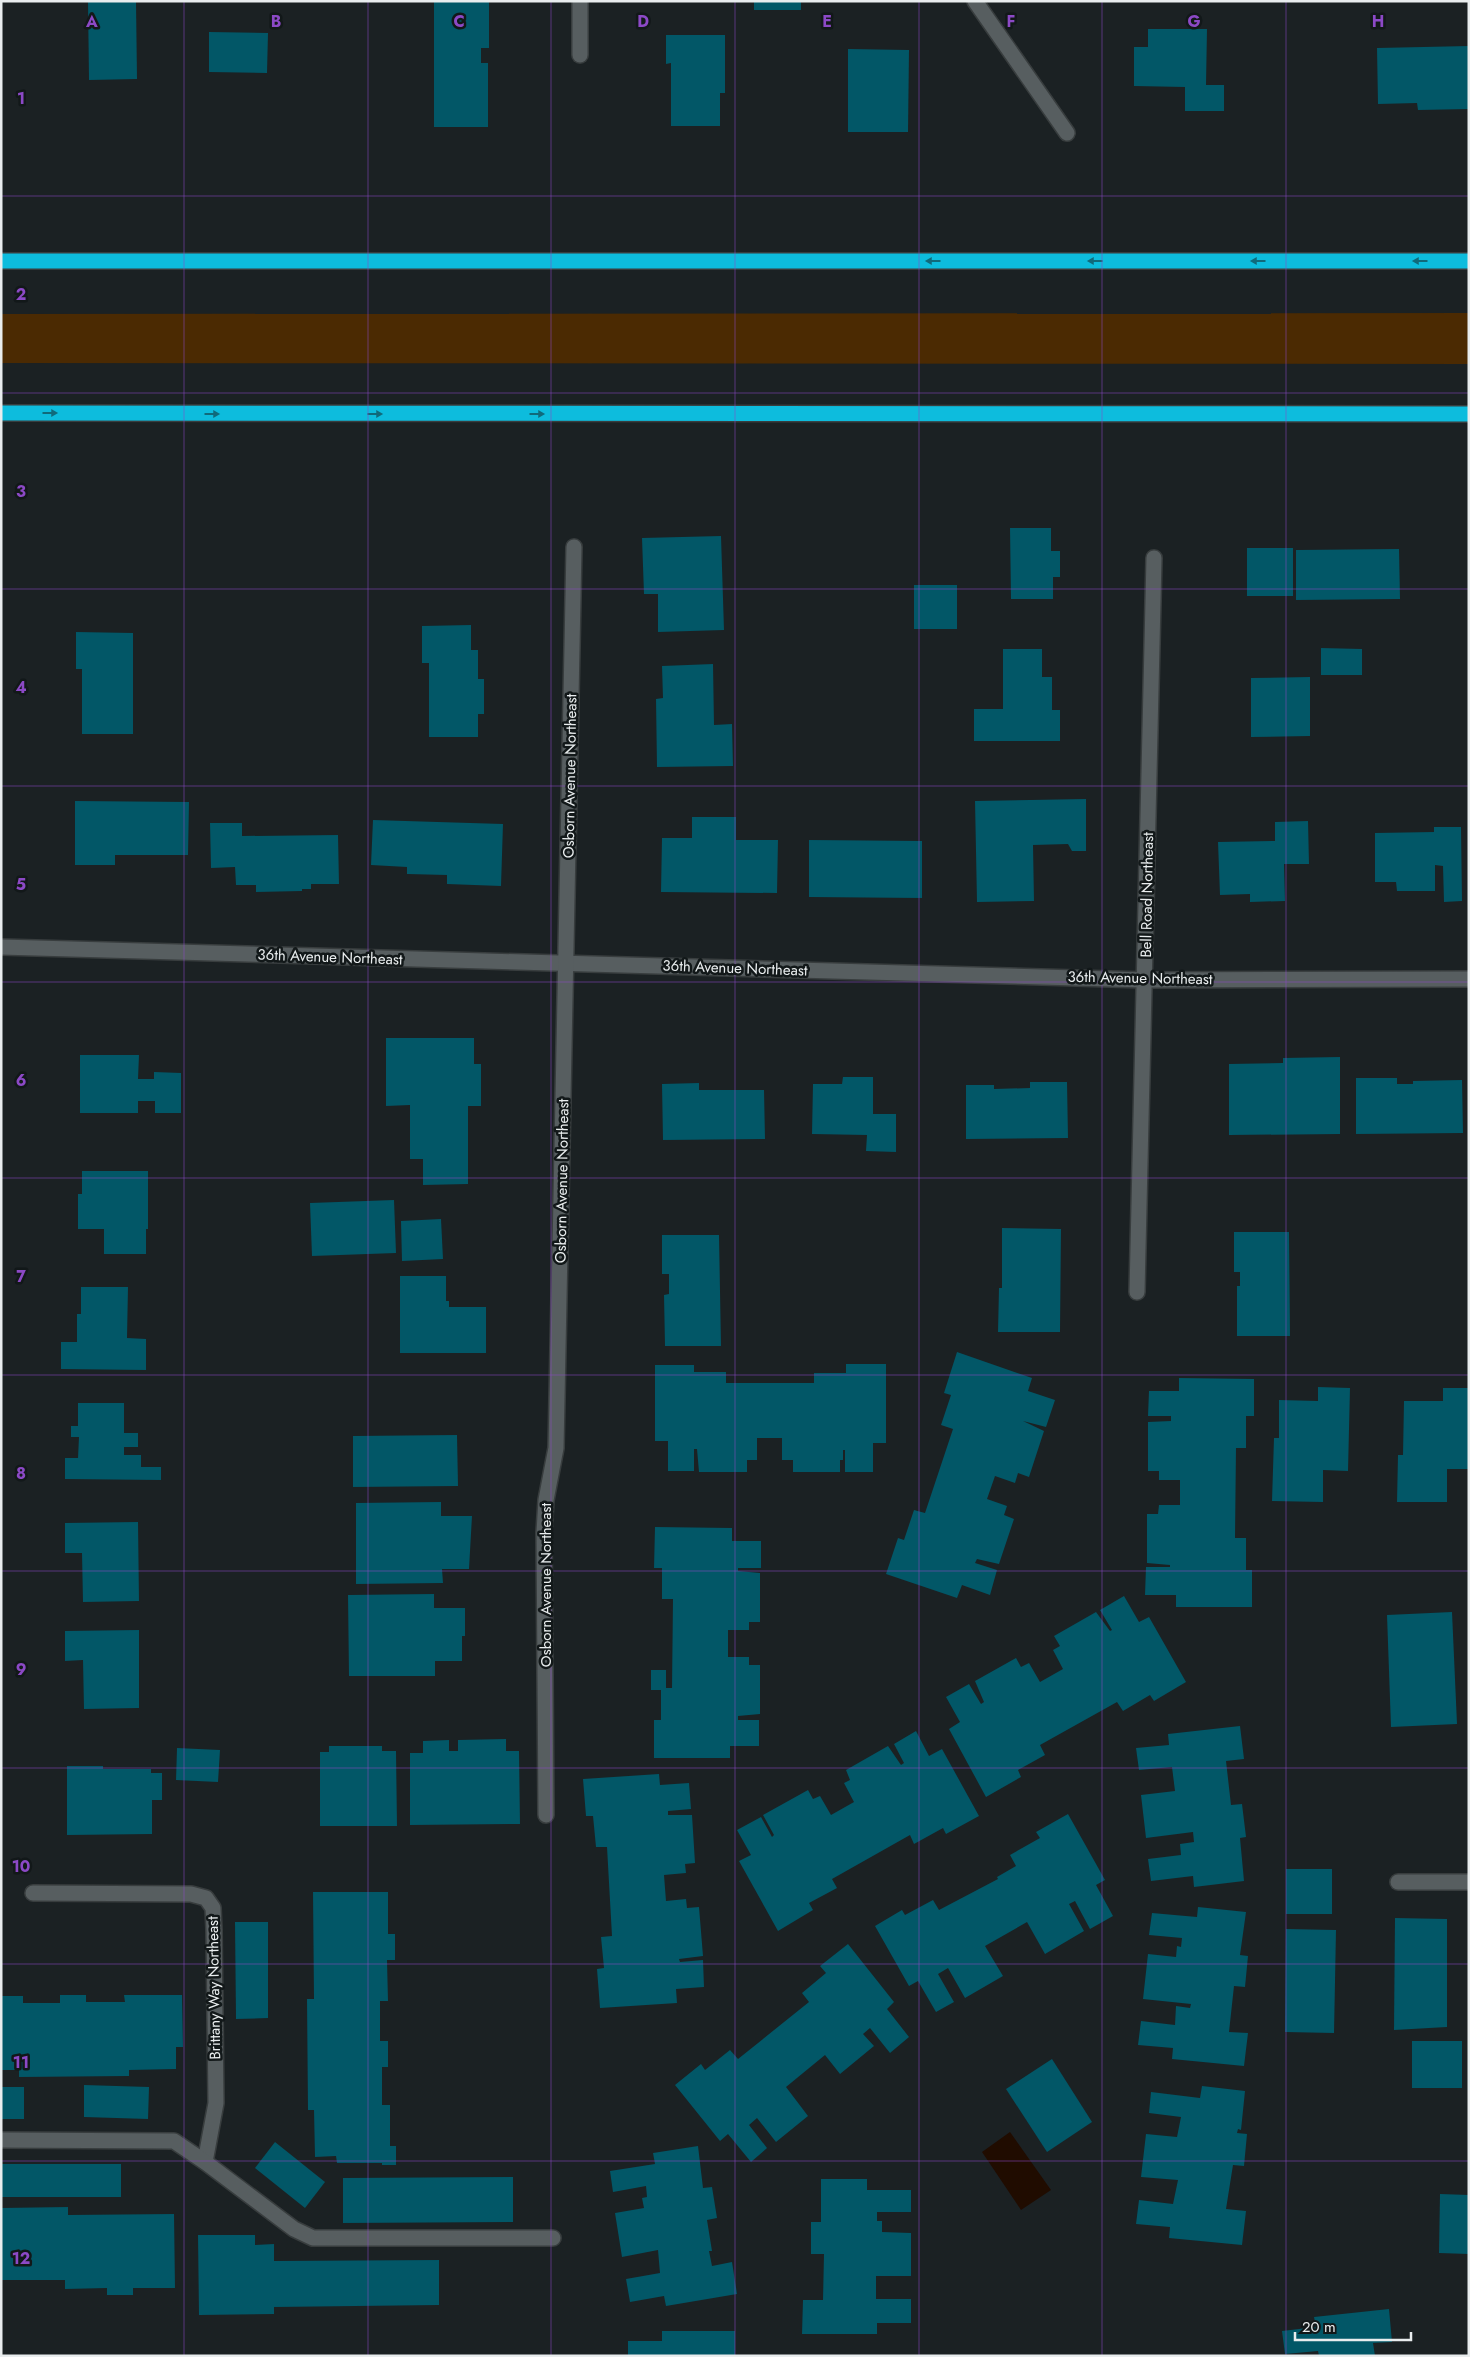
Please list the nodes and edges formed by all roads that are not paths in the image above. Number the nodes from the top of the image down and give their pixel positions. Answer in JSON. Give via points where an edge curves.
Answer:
{"nodes":[{"id":1,"x":580,"y":1,"type":"edge"},
{"id":2,"x":975,"y":1,"type":"edge"},
{"id":3,"x":580,"y":55,"type":"dead end"},
{"id":4,"x":1067,"y":133,"type":"dead end"},
{"id":5,"x":1,"y":261,"type":"edge"},
{"id":6,"x":1469,"y":261,"type":"edge"},
{"id":7,"x":1,"y":413,"type":"edge"},
{"id":8,"x":1469,"y":414,"type":"edge"},
{"id":9,"x":574,"y":547,"type":"dead end"},
{"id":10,"x":1154,"y":558,"type":"dead end"},
{"id":11,"x":1,"y":947,"type":"edge"},
{"id":12,"x":566,"y":964,"type":"junction"},
{"id":13,"x":1469,"y":979,"type":"edge"},
{"id":14,"x":1145,"y":980,"type":"junction"},
{"id":15,"x":1137,"y":1292,"type":"dead end"},
{"id":16,"x":546,"y":1815,"type":"dead end"},
{"id":17,"x":1398,"y":1882,"type":"dead end"},
{"id":18,"x":1469,"y":1882,"type":"edge"},
{"id":19,"x":33,"y":1893,"type":"dead end"},
{"id":20,"x":1,"y":2140,"type":"edge"},
{"id":21,"x":205,"y":2162,"type":"junction"},
{"id":22,"x":553,"y":2238,"type":"dead end"}],
"edges":[{"from":1,"to":3,"type":"street"},
{"from":2,"to":4,"type":"street"},
{"from":6,"to":5,"type":"highway","one_way":true},
{"from":7,"to":8,"type":"highway","one_way":true},
{"from":9,"to":12,"type":"street","name":"Osborn Avenue Northeast"},
{"from":10,"to":14,"type":"street","name":"Bell Road Northeast"},
{"from":11,"to":12,"type":"street","name":"36th Avenue Northeast"},
{"from":12,"to":14,"type":"street","name":"36th Avenue Northeast"},
{"from":12,"to":16,"type":"street","name":"Osborn Avenue Northeast","via":[[556,1448],[546,1500],[544,1532]]},
{"from":13,"to":14,"type":"street","name":"36th Avenue Northeast"},
{"from":14,"to":15,"type":"street","name":"Bell Road Northeast"},
{"from":17,"to":18,"type":"street"},
{"from":19,"to":21,"type":"street","name":"Brittany Way Northeast","via":[[191,1894],[206,1898],[213,1908],[216,2103]]},
{"from":20,"to":21,"type":"street","via":[[174,2141]]},
{"from":21,"to":22,"type":"street","via":[[294,2229],[313,2238]]}]}
